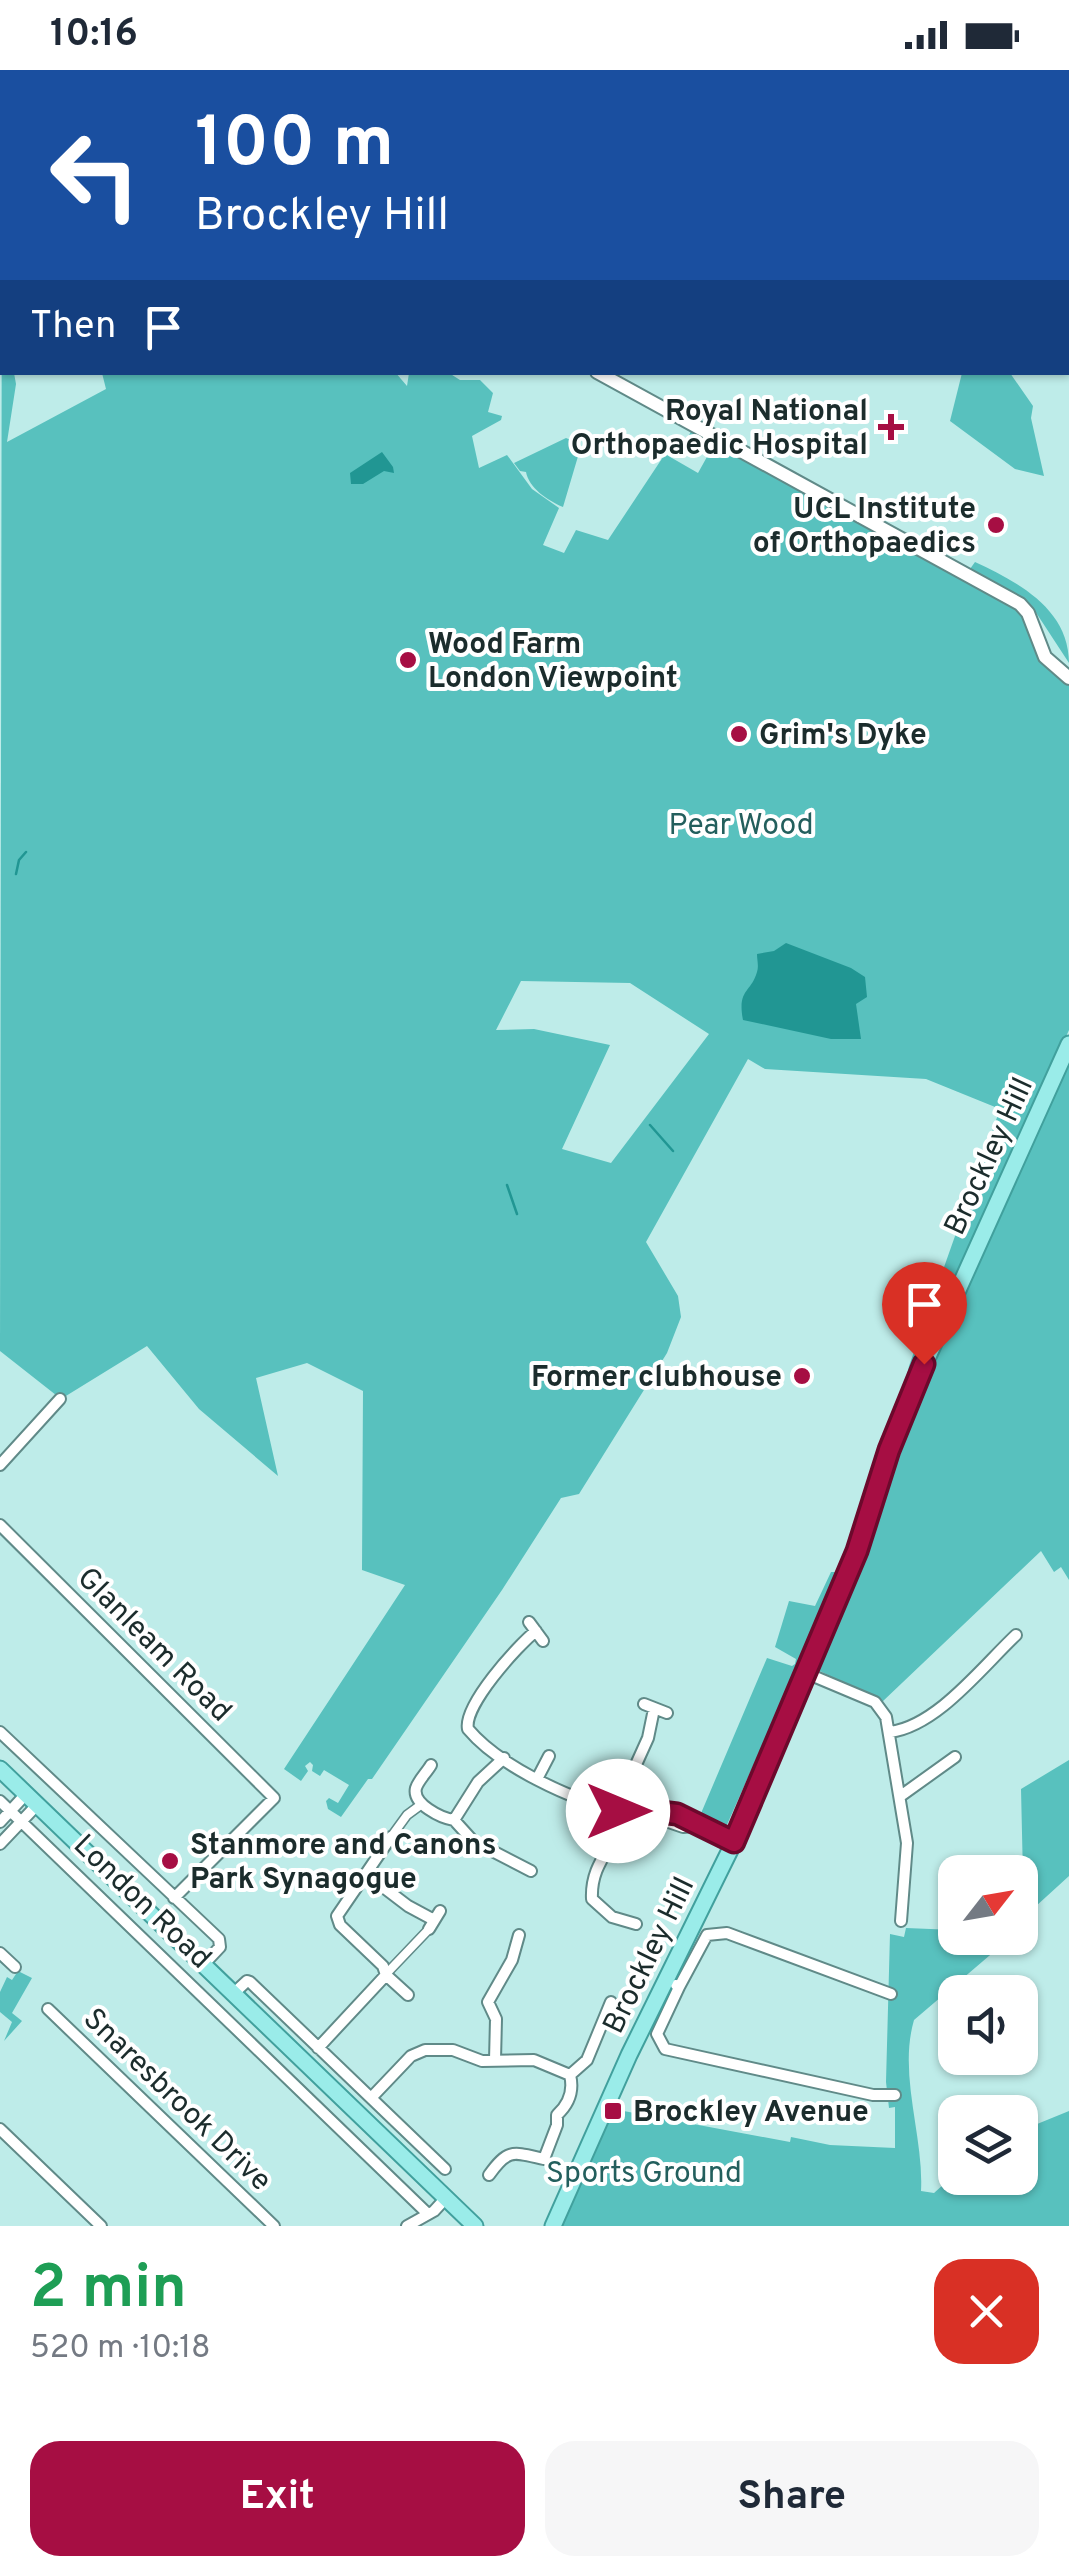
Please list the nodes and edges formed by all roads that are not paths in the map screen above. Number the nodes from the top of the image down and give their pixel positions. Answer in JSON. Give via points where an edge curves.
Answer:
{"nodes":[{"id":1,"x":602,"y":375,"type":"edge"},
{"id":2,"x":1069,"y":678,"type":"edge"},
{"id":3,"x":1069,"y":1044,"type":"edge"},
{"id":4,"x":60,"y":1399,"type":"dead end"},
{"id":5,"x":0,"y":1465,"type":"edge"},
{"id":6,"x":0,"y":1525,"type":"edge"},
{"id":7,"x":536,"y":1632,"type":"dead end"},
{"id":8,"x":1016,"y":1635,"type":"dead end"},
{"id":9,"x":806,"y":1673,"type":"junction"},
{"id":10,"x":667,"y":1713,"type":"dead end"},
{"id":11,"x":0,"y":1732,"type":"edge"},
{"id":12,"x":890,"y":1732,"type":"junction"},
{"id":13,"x":549,"y":1756,"type":"dead end"},
{"id":14,"x":955,"y":1757,"type":"dead end"},
{"id":15,"x":504,"y":1758,"type":"junction"},
{"id":16,"x":431,"y":1765,"type":"dead end"},
{"id":17,"x":0,"y":1769,"type":"edge"},
{"id":18,"x":537,"y":1779,"type":"junction"},
{"id":19,"x":902,"y":1796,"type":"junction"},
{"id":20,"x":32,"y":1800,"type":"junction"},
{"id":21,"x":0,"y":1802,"type":"edge"},
{"id":22,"x":422,"y":1804,"type":"junction"},
{"id":23,"x":624,"y":1810,"type":"junction"},
{"id":24,"x":10,"y":1811,"type":"junction"},
{"id":25,"x":454,"y":1820,"type":"junction"},
{"id":26,"x":0,"y":1822,"type":"edge"},
{"id":27,"x":21,"y":1822,"type":"junction"},
{"id":28,"x":390,"y":1837,"type":"joint"},
{"id":29,"x":734,"y":1842,"type":"junction"},
{"id":30,"x":0,"y":1844,"type":"edge"},
{"id":31,"x":531,"y":1871,"type":"dead end"},
{"id":32,"x":366,"y":1874,"type":"junction"},
{"id":33,"x":174,"y":1898,"type":"junction"},
{"id":34,"x":434,"y":1920,"type":"joint"},
{"id":35,"x":901,"y":1921,"type":"dead end"},
{"id":36,"x":636,"y":1924,"type":"dead end"},
{"id":37,"x":520,"y":1935,"type":"dead end"},
{"id":38,"x":0,"y":1954,"type":"edge"},
{"id":39,"x":203,"y":1965,"type":"junction"},
{"id":40,"x":15,"y":1967,"type":"dead end"},
{"id":41,"x":386,"y":1974,"type":"junction"},
{"id":42,"x":672,"y":1984,"type":"junction"},
{"id":43,"x":233,"y":1994,"type":"junction"},
{"id":44,"x":891,"y":1994,"type":"dead end"},
{"id":45,"x":408,"y":1995,"type":"dead end"},
{"id":46,"x":596,"y":2006,"type":"dead end"},
{"id":47,"x":48,"y":2009,"type":"dead end"},
{"id":48,"x":264,"y":2024,"type":"junction"},
{"id":49,"x":249,"y":2040,"type":"junction"},
{"id":50,"x":318,"y":2048,"type":"junction"},
{"id":51,"x":495,"y":2060,"type":"junction"},
{"id":52,"x":570,"y":2076,"type":"junction"},
{"id":53,"x":895,"y":2095,"type":"dead end"},
{"id":54,"x":371,"y":2098,"type":"junction"},
{"id":55,"x":0,"y":2129,"type":"edge"},
{"id":56,"x":489,"y":2175,"type":"dead end"},
{"id":57,"x":424,"y":2178,"type":"junction"},
{"id":58,"x":446,"y":2199,"type":"junction"},
{"id":59,"x":428,"y":2214,"type":"junction"},
{"id":60,"x":101,"y":2226,"type":"edge"},
{"id":61,"x":274,"y":2226,"type":"edge"},
{"id":62,"x":407,"y":2226,"type":"edge"},
{"id":63,"x":475,"y":2226,"type":"edge"},
{"id":64,"x":553,"y":2226,"type":"edge"}],
"edges":[{"from":1,"to":2,"type":"street","via":[[1020,604],[1045,657]]},
{"from":3,"to":9,"type":"main road","name":"Brockley Hill","via":[[912,1392]]},
{"from":4,"to":5,"type":"street"},
{"from":6,"to":33,"type":"street","name":"Glanleam Road","via":[[274,1798]]},
{"from":7,"to":15,"type":"street","via":[[520,1643],[466,1721],[471,1733]]},
{"from":8,"to":12,"type":"street","via":[[949,1702]]},
{"from":9,"to":12,"type":"street","via":[[875,1702]]},
{"from":9,"to":29,"type":"main road","name":"Brockley Hill"},
{"from":10,"to":23,"type":"street","via":[[649,1706],[648,1738]]},
{"from":11,"to":33,"type":"street","name":"London Road"},
{"from":12,"to":19,"type":"street"},
{"from":13,"to":18,"type":"street"},
{"from":14,"to":19,"type":"street"},
{"from":15,"to":18,"type":"street"},
{"from":15,"to":25,"type":"street","via":[[478,1782]]},
{"from":16,"to":22,"type":"street","via":[[416,1788]]},
{"from":17,"to":20,"type":"main road","name":"London Road"},
{"from":18,"to":23,"type":"street"},
{"from":19,"to":35,"type":"street","via":[[907,1842]]},
{"from":20,"to":24,"type":"street"},
{"from":20,"to":27,"type":"street"},
{"from":20,"to":39,"type":"main road","name":"London Road"},
{"from":21,"to":24,"type":"street","name":"London Road"},
{"from":22,"to":25,"type":"street"},
{"from":22,"to":28,"type":"street"},
{"from":23,"to":29,"type":"street","via":[[670,1812]]},
{"from":23,"to":36,"type":"street","via":[[597,1867],[592,1898],[612,1917]]},
{"from":24,"to":26,"type":"street"},
{"from":24,"to":27,"type":"street","name":"London Road"},
{"from":25,"to":31,"type":"street","via":[[473,1841]]},
{"from":27,"to":30,"type":"street"},
{"from":27,"to":49,"type":"street","name":"London Road"},
{"from":28,"to":32,"type":"street"},
{"from":29,"to":42,"type":"main road","name":"Brockley Hill"},
{"from":32,"to":34,"type":"street"},
{"from":32,"to":41,"type":"street","via":[[337,1919]]},
{"from":33,"to":39,"type":"street","name":"London Road","via":[[221,1943]]},
{"from":34,"to":41,"type":"street"},
{"from":37,"to":51,"type":"street","via":[[488,2002],[496,2019]]},
{"from":38,"to":40,"type":"street"},
{"from":39,"to":43,"type":"main road","name":"London Road"},
{"from":41,"to":45,"type":"street"},
{"from":41,"to":50,"type":"street"},
{"from":42,"to":44,"type":"street","via":[[715,1932]]},
{"from":42,"to":53,"type":"street","via":[[657,2034],[665,2048]]},
{"from":42,"to":64,"type":"main road","name":"Brockley Hill","via":[[629,2055]]},
{"from":43,"to":48,"type":"main road","name":"London Road"},
{"from":43,"to":50,"type":"street","name":"London Road","via":[[250,1982]]},
{"from":46,"to":52,"type":"street","via":[[609,2007],[586,2060]]},
{"from":47,"to":61,"type":"street","name":"Snaresbrook Drive"},
{"from":48,"to":49,"type":"street"},
{"from":48,"to":57,"type":"main road","name":"London Road"},
{"from":49,"to":59,"type":"street","name":"London Road"},
{"from":50,"to":54,"type":"street","name":"London Road"},
{"from":51,"to":52,"type":"street","via":[[534,2060]]},
{"from":51,"to":54,"type":"street","via":[[420,2051]]},
{"from":52,"to":56,"type":"street","via":[[573,2089],[544,2159],[506,2155]]},
{"from":54,"to":57,"type":"street","name":"London Road","via":[[441,2166]]},
{"from":55,"to":60,"type":"street"},
{"from":57,"to":58,"type":"main road","name":"London Road"},
{"from":58,"to":59,"type":"street"},
{"from":58,"to":63,"type":"main road","name":"London Road"},
{"from":59,"to":62,"type":"street"}]}
